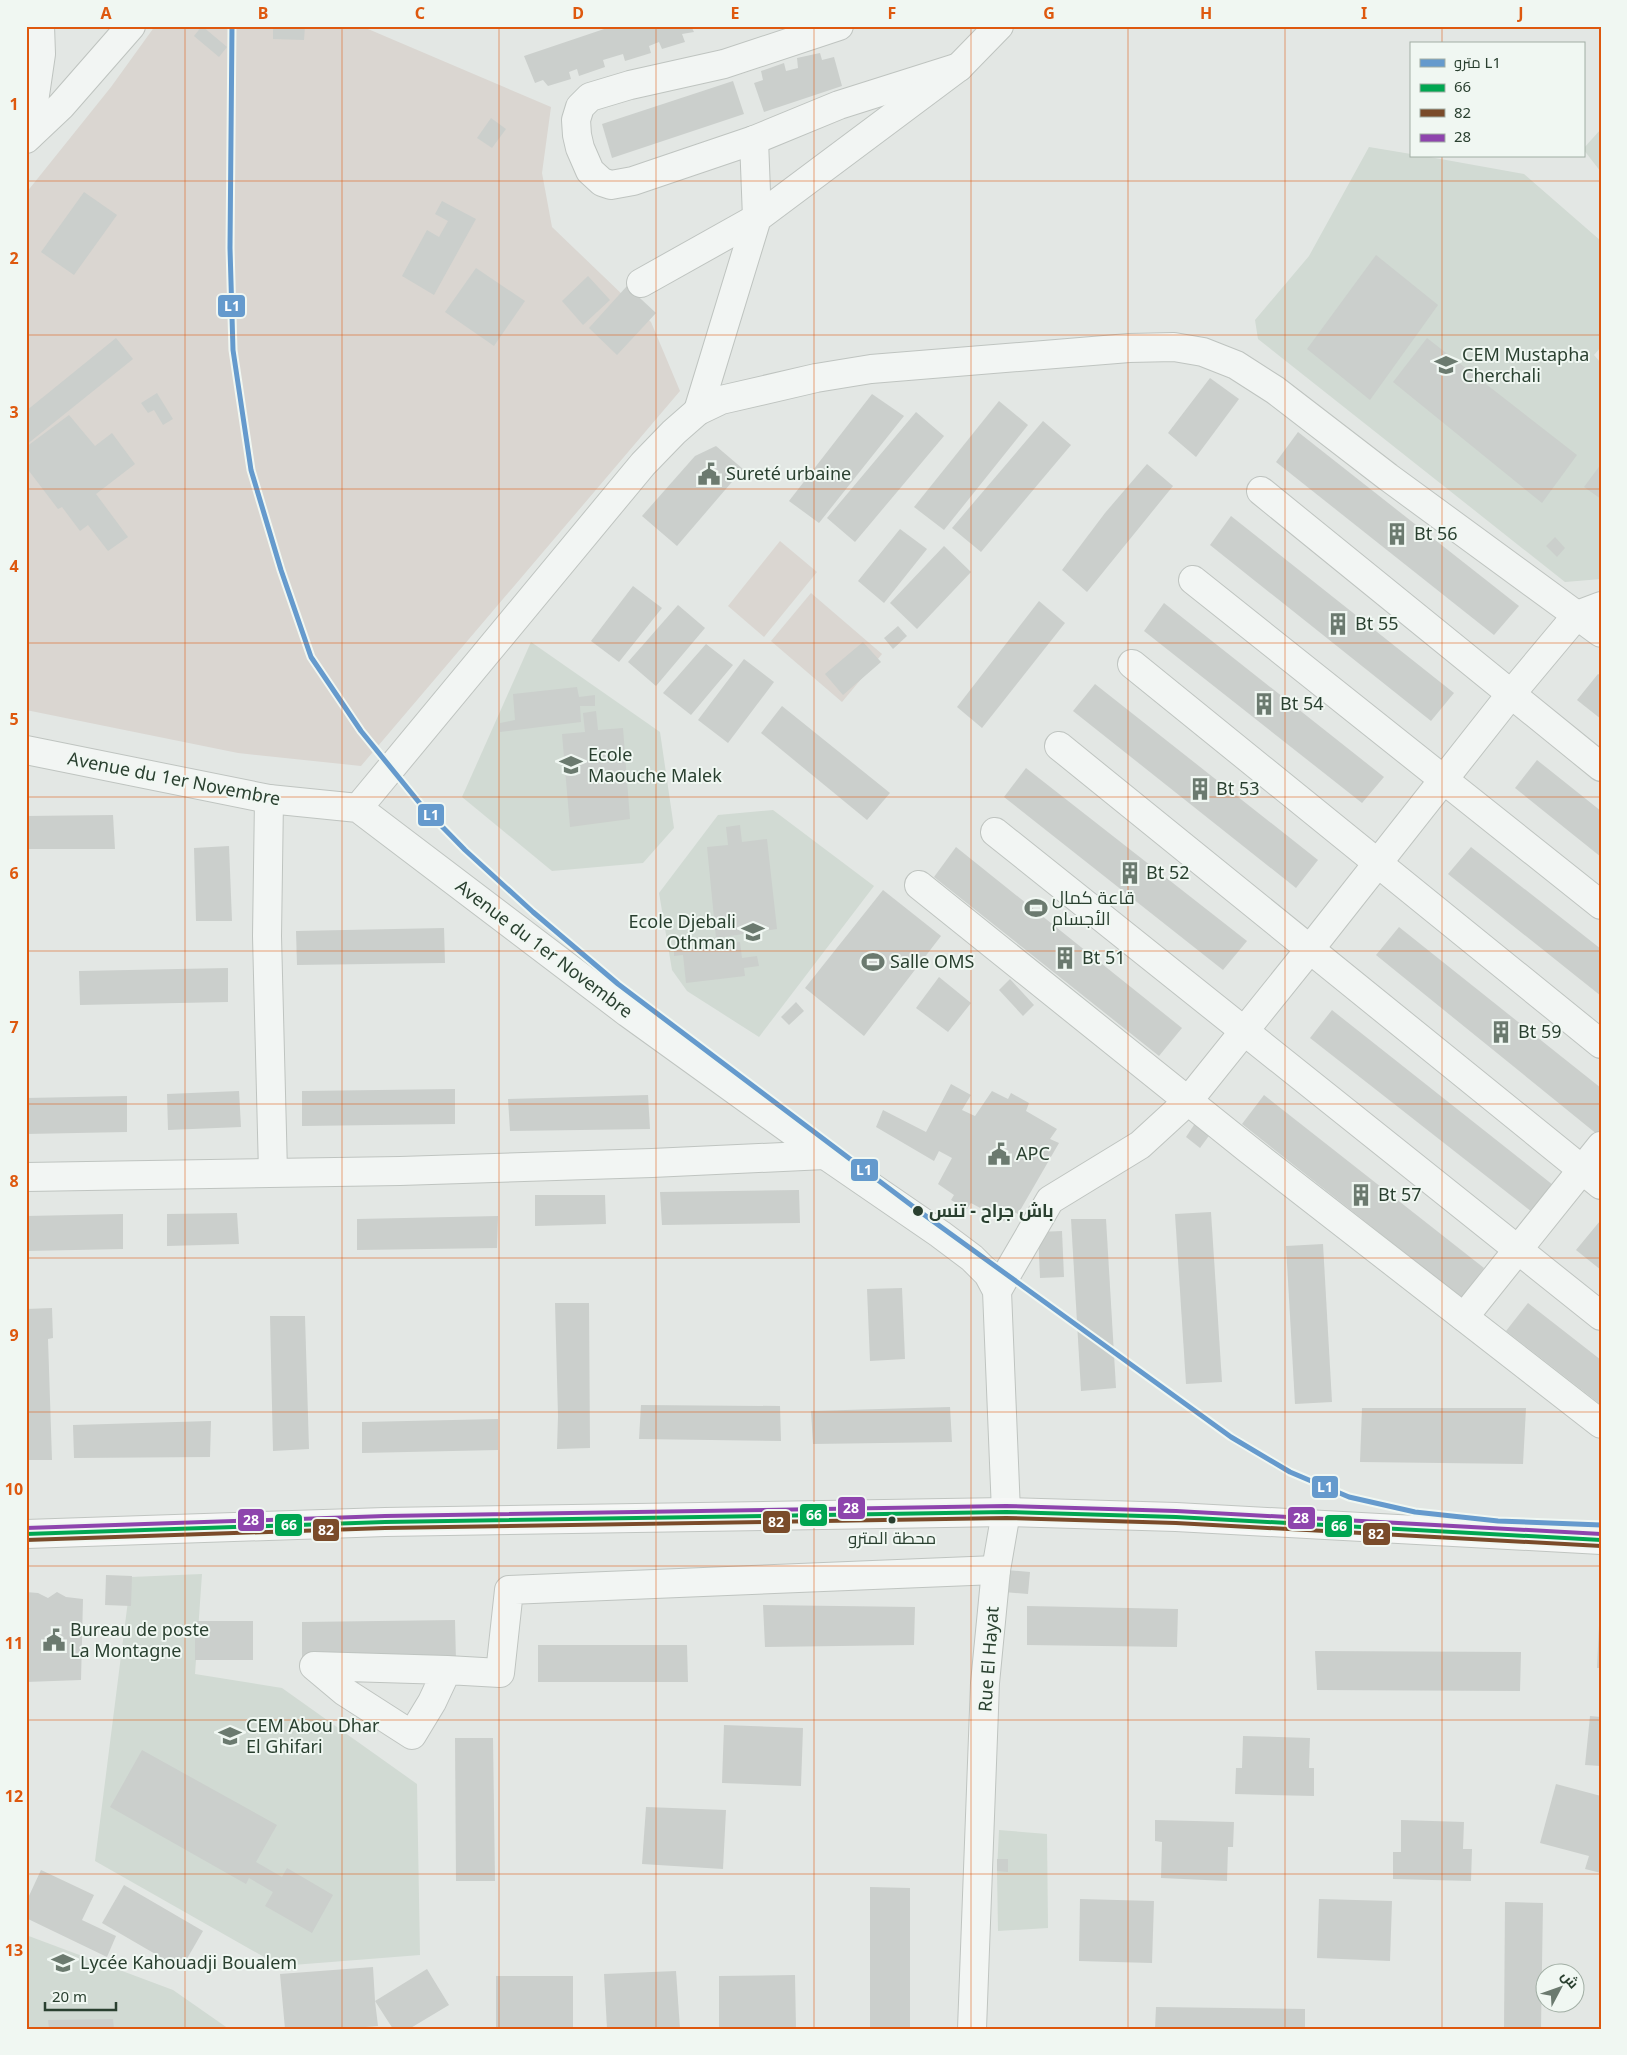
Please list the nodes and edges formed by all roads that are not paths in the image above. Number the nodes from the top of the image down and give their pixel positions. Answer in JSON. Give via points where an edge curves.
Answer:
{"nodes":[{"id":1,"x":40,"y":26,"type":"edge"},
{"id":2,"x":131,"y":26,"type":"edge"},
{"id":3,"x":839,"y":26,"type":"edge"},
{"id":4,"x":999,"y":26,"type":"edge"},
{"id":5,"x":959,"y":68,"type":"junction"},
{"id":6,"x":28,"y":138,"type":"edge"},
{"id":7,"x":754,"y":140,"type":"junction"},
{"id":8,"x":756,"y":218,"type":"junction"},
{"id":9,"x":641,"y":283,"type":"dead end"},
{"id":10,"x":698,"y":411,"type":"junction"},
{"id":11,"x":1261,"y":492,"type":"dead end"},
{"id":12,"x":1193,"y":580,"type":"dead end"},
{"id":13,"x":1589,"y":610,"type":"edge"},
{"id":14,"x":1601,"y":633,"type":"edge"},
{"id":15,"x":1132,"y":664,"type":"dead end"},
{"id":16,"x":1511,"y":694,"type":"junction"},
{"id":17,"x":1059,"y":746,"type":"dead end"},
{"id":18,"x":26,"y":750,"type":"edge"},
{"id":19,"x":1601,"y":768,"type":"edge"},
{"id":20,"x":1444,"y":779,"type":"junction"},
{"id":21,"x":269,"y":799,"type":"junction"},
{"id":22,"x":358,"y":808,"type":"junction"},
{"id":23,"x":995,"y":832,"type":"dead end"},
{"id":24,"x":1378,"y":862,"type":"junction"},
{"id":25,"x":918,"y":886,"type":"dead end"},
{"id":26,"x":1601,"y":905,"type":"edge"},
{"id":27,"x":1310,"y":949,"type":"junction"},
{"id":28,"x":1244,"y":1032,"type":"junction"},
{"id":29,"x":1601,"y":1044,"type":"edge"},
{"id":30,"x":1188,"y":1101,"type":"junction"},
{"id":31,"x":1601,"y":1146,"type":"edge"},
{"id":32,"x":825,"y":1155,"type":"junction"},
{"id":33,"x":273,"y":1172,"type":"junction"},
{"id":34,"x":26,"y":1176,"type":"edge"},
{"id":35,"x":1591,"y":1177,"type":"edge"},
{"id":36,"x":1517,"y":1249,"type":"junction"},
{"id":37,"x":997,"y":1291,"type":"junction"},
{"id":38,"x":1601,"y":1316,"type":"edge"},
{"id":39,"x":1464,"y":1317,"type":"junction"},
{"id":40,"x":1601,"y":1424,"type":"edge"},
{"id":41,"x":1006,"y":1512,"type":"junction"},
{"id":42,"x":26,"y":1534,"type":"edge"},
{"id":43,"x":1601,"y":1540,"type":"edge"},
{"id":44,"x":996,"y":1570,"type":"junction"},
{"id":45,"x":447,"y":1670,"type":"dead end"},
{"id":46,"x":972,"y":2029,"type":"edge"}],
"edges":[{"from":1,"to":6,"type":"street","via":[[41,54]]},
{"from":2,"to":6,"type":"street","via":[[61,106]]},
{"from":3,"to":7,"type":"street","via":[[724,64],[590,96],[577,113],[577,136],[590,171],[611,185],[634,182]]},
{"from":4,"to":5,"type":"street"},
{"from":5,"to":7,"type":"street","via":[[839,106]]},
{"from":5,"to":8,"type":"street"},
{"from":7,"to":8,"type":"street"},
{"from":8,"to":9,"type":"street"},
{"from":8,"to":10,"type":"street"},
{"from":10,"to":13,"type":"street","via":[[721,400],[749,393],[871,370],[1129,348],[1174,347],[1203,352],[1236,365],[1275,390],[1388,477]]},
{"from":10,"to":22,"type":"street","via":[[643,464]]},
{"from":11,"to":16,"type":"street"},
{"from":12,"to":20,"type":"street"},
{"from":13,"to":14,"type":"street"},
{"from":13,"to":16,"type":"street"},
{"from":15,"to":24,"type":"street"},
{"from":16,"to":19,"type":"street"},
{"from":16,"to":20,"type":"street"},
{"from":17,"to":27,"type":"street"},
{"from":18,"to":21,"type":"street","name":"Avenue du 1er Novembre"},
{"from":20,"to":24,"type":"street"},
{"from":20,"to":26,"type":"street"},
{"from":21,"to":22,"type":"street","name":"Avenue du 1er Novembre"},
{"from":21,"to":33,"type":"street","via":[[267,936]]},
{"from":22,"to":32,"type":"street","name":"Avenue du 1er Novembre","via":[[628,1013]]},
{"from":23,"to":28,"type":"street"},
{"from":24,"to":27,"type":"street"},
{"from":24,"to":29,"type":"street"},
{"from":25,"to":30,"type":"street"},
{"from":27,"to":28,"type":"street"},
{"from":27,"to":35,"type":"street"},
{"from":28,"to":30,"type":"street"},
{"from":28,"to":36,"type":"street"},
{"from":30,"to":37,"type":"street","via":[[1140,1144],[1050,1200]]},
{"from":30,"to":39,"type":"street"},
{"from":31,"to":35,"type":"street"},
{"from":32,"to":33,"type":"street","via":[[409,1171]]},
{"from":32,"to":37,"type":"street","name":"Avenue du 1er Novembre","via":[[972,1258],[988,1274]]},
{"from":33,"to":34,"type":"street"},
{"from":35,"to":36,"type":"street"},
{"from":36,"to":38,"type":"street"},
{"from":36,"to":39,"type":"street"},
{"from":37,"to":41,"type":"street","name":"Rue El Hayat"},
{"from":39,"to":40,"type":"street"},
{"from":41,"to":42,"type":"main road","via":[[385,1522]]},
{"from":41,"to":43,"type":"main road","via":[[1176,1517]]},
{"from":41,"to":44,"type":"street","name":"Rue El Hayat"},
{"from":44,"to":45,"type":"street","via":[[509,1590],[500,1673]]},
{"from":44,"to":46,"type":"street","name":"Rue El Hayat","via":[[986,1682]]}]}
